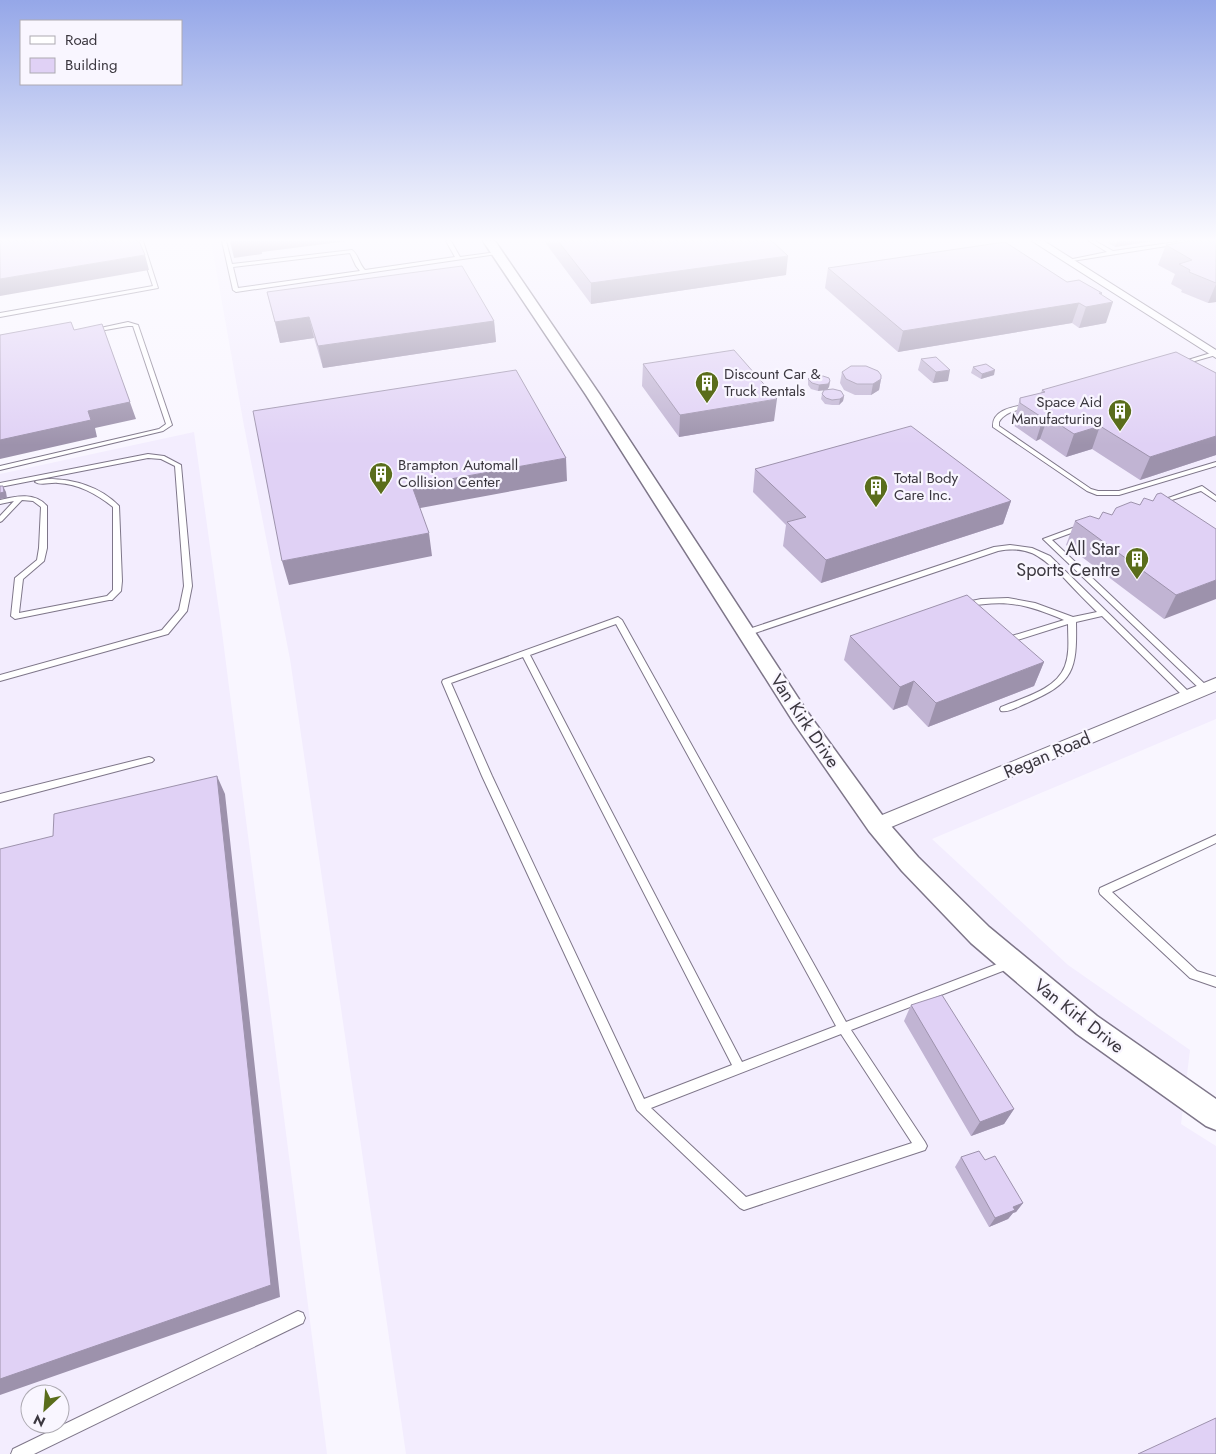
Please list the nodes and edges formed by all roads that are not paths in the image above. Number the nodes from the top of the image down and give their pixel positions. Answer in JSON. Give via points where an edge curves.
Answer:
{"nodes":[{"id":1,"x":34,"y":309,"type":"edge"},
{"id":2,"x":534,"y":309,"type":"edge"},
{"id":3,"x":1144,"y":309,"type":"edge"},
{"id":4,"x":0,"y":315,"type":"edge"},
{"id":5,"x":88,"y":331,"type":"edge"},
{"id":6,"x":1215,"y":354,"type":"edge"},
{"id":7,"x":1170,"y":366,"type":"edge"},
{"id":8,"x":1040,"y":403,"type":"edge"},
{"id":9,"x":1216,"y":464,"type":"edge"},
{"id":10,"x":0,"y":468,"type":"edge"},
{"id":11,"x":0,"y":485,"type":"edge"},
{"id":12,"x":0,"y":490,"type":"edge"},
{"id":13,"x":21,"y":498,"type":"junction"},
{"id":14,"x":1216,"y":499,"type":"edge"},
{"id":15,"x":0,"y":502,"type":"edge"},
{"id":16,"x":1156,"y":503,"type":"edge"},
{"id":17,"x":2,"y":518,"type":"edge"},
{"id":18,"x":1092,"y":524,"type":"edge"},
{"id":19,"x":952,"y":609,"type":"edge"},
{"id":20,"x":1104,"y":613,"type":"junction"},
{"id":21,"x":1072,"y":620,"type":"junction"},
{"id":22,"x":746,"y":633,"type":"junction"},
{"id":23,"x":999,"y":643,"type":"edge"},
{"id":24,"x":525,"y":654,"type":"junction"},
{"id":25,"x":0,"y":678,"type":"edge"},
{"id":26,"x":1211,"y":687,"type":"edge"},
{"id":27,"x":1188,"y":696,"type":"junction"},
{"id":28,"x":1004,"y":709,"type":"dead end"},
{"id":29,"x":149,"y":760,"type":"dead end"},
{"id":30,"x":0,"y":798,"type":"edge"},
{"id":31,"x":877,"y":825,"type":"junction"},
{"id":32,"x":1216,"y":839,"type":"edge"},
{"id":33,"x":1012,"y":962,"type":"junction"},
{"id":34,"x":1216,"y":982,"type":"edge"},
{"id":35,"x":843,"y":1028,"type":"junction"},
{"id":36,"x":739,"y":1068,"type":"junction"},
{"id":37,"x":640,"y":1106,"type":"junction"},
{"id":38,"x":1216,"y":1116,"type":"edge"},
{"id":39,"x":298,"y":1318,"type":"dead end"},
{"id":40,"x":18,"y":1454,"type":"edge"}],
"edges":[{"from":1,"to":4,"type":"lane"},
{"from":2,"to":22,"type":"street","name":"Van Kirk Drive"},
{"from":3,"to":6,"type":"street"},
{"from":5,"to":10,"type":"lane","via":[[135,325],[169,425],[161,430]]},
{"from":6,"to":7,"type":"lane"},
{"from":8,"to":9,"type":"lane","via":[[1002,413],[997,417],[996,427],[1097,493],[1119,493]]},
{"from":11,"to":25,"type":"lane","via":[[148,456],[162,457],[178,465],[188,586],[183,612],[165,632]]},
{"from":12,"to":13,"type":"lane","via":[[43,481],[66,482],[106,498],[116,506],[118,581],[116,591],[109,598],[15,616],[19,578],[40,561],[43,548],[44,506],[35,500]]},
{"from":13,"to":15,"type":"lane"},
{"from":13,"to":17,"type":"lane"},
{"from":14,"to":16,"type":"lane","via":[[1202,488]]},
{"from":18,"to":26,"type":"lane","via":[[1047,539]]},
{"from":19,"to":21,"type":"lane","via":[[986,601],[1015,600]]},
{"from":20,"to":21,"type":"lane"},
{"from":20,"to":22,"type":"lane","via":[[1047,558],[1029,549],[1006,547]]},
{"from":20,"to":27,"type":"lane"},
{"from":21,"to":23,"type":"lane"},
{"from":21,"to":28,"type":"lane","via":[[1071,656],[1064,676],[1042,692]]},
{"from":22,"to":31,"type":"street","name":"Van Kirk Drive"},
{"from":24,"to":35,"type":"lane","via":[[618,620]]},
{"from":24,"to":36,"type":"lane"},
{"from":24,"to":37,"type":"lane","via":[[446,682]]},
{"from":26,"to":27,"type":"street","name":"Regan Road"},
{"from":27,"to":31,"type":"street","name":"Regan Road"},
{"from":29,"to":30,"type":"lane"},
{"from":31,"to":33,"type":"street","name":"Van Kirk Drive","via":[[910,864],[980,935]]},
{"from":32,"to":34,"type":"lane","via":[[1104,892],[1194,975]]},
{"from":33,"to":35,"type":"lane"},
{"from":33,"to":38,"type":"street","name":"Van Kirk Drive","via":[[1086,1025]]},
{"from":35,"to":36,"type":"lane"},
{"from":35,"to":37,"type":"lane","via":[[921,1146],[744,1204]]},
{"from":36,"to":37,"type":"lane"},
{"from":39,"to":40,"type":"lane"}]}
